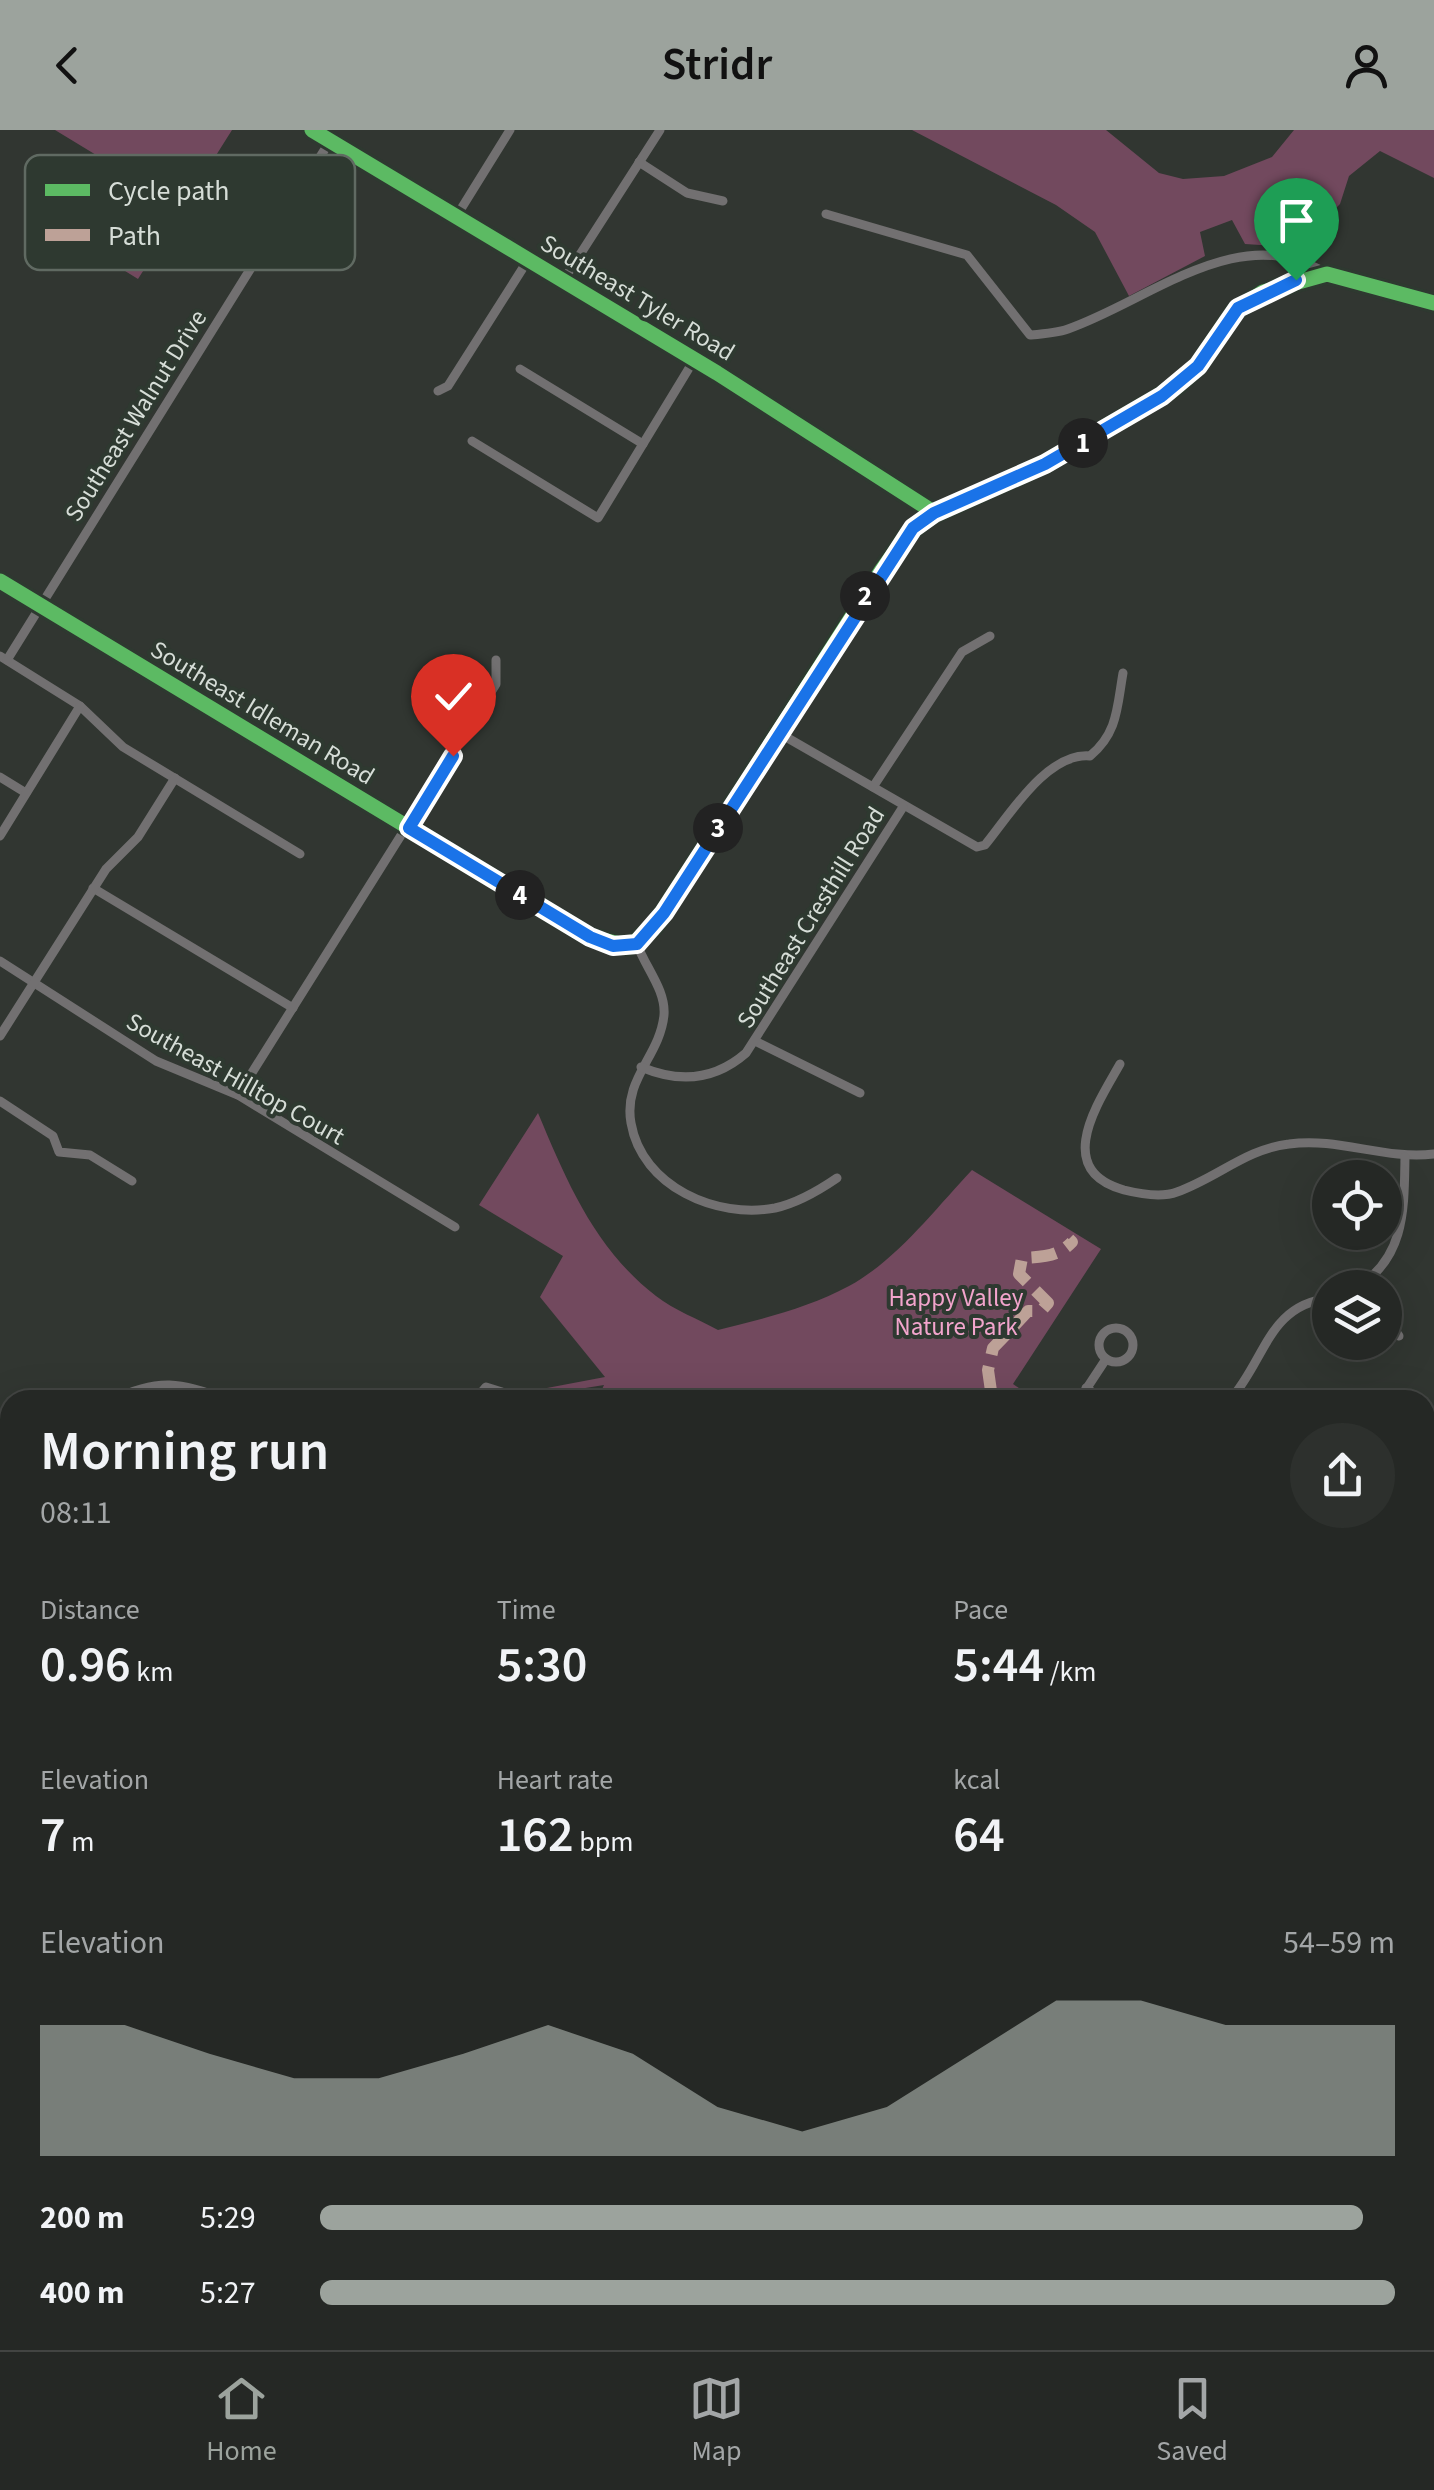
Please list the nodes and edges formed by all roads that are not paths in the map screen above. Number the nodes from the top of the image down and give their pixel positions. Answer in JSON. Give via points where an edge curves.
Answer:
{"nodes":[{"id":1,"x":312,"y":130,"type":"edge"},
{"id":2,"x":510,"y":130,"type":"edge"},
{"id":3,"x":660,"y":130,"type":"edge"},
{"id":4,"x":330,"y":141,"type":"junction"},
{"id":5,"x":321,"y":155,"type":"edge"},
{"id":6,"x":353,"y":155,"type":"edge"},
{"id":7,"x":355,"y":156,"type":"edge"},
{"id":8,"x":639,"y":162,"type":"junction"},
{"id":9,"x":723,"y":201,"type":"dead end"},
{"id":10,"x":826,"y":214,"type":"dead end"},
{"id":11,"x":456,"y":217,"type":"junction"},
{"id":12,"x":528,"y":260,"type":"junction"},
{"id":13,"x":250,"y":270,"type":"edge"},
{"id":14,"x":1327,"y":274,"type":"junction"},
{"id":15,"x":564,"y":281,"type":"junction"},
{"id":16,"x":1434,"y":303,"type":"edge"},
{"id":17,"x":694,"y":360,"type":"junction"},
{"id":18,"x":520,"y":369,"type":"dead end"},
{"id":19,"x":438,"y":391,"type":"dead end"},
{"id":20,"x":472,"y":441,"type":"dead end"},
{"id":21,"x":643,"y":444,"type":"junction"},
{"id":22,"x":934,"y":513,"type":"junction"},
{"id":23,"x":0,"y":581,"type":"edge"},
{"id":24,"x":40,"y":606,"type":"junction"},
{"id":25,"x":990,"y":636,"type":"dead end"},
{"id":26,"x":3,"y":658,"type":"edge"},
{"id":27,"x":496,"y":660,"type":"dead end"},
{"id":28,"x":1123,"y":673,"type":"dead end"},
{"id":29,"x":80,"y":706,"type":"junction"},
{"id":30,"x":779,"y":733,"type":"junction"},
{"id":31,"x":0,"y":777,"type":"edge"},
{"id":32,"x":175,"y":778,"type":"junction"},
{"id":33,"x":873,"y":787,"type":"junction"},
{"id":34,"x":26,"y":793,"type":"junction"},
{"id":35,"x":903,"y":807,"type":"junction"},
{"id":36,"x":409,"y":828,"type":"junction"},
{"id":37,"x":0,"y":836,"type":"edge"},
{"id":38,"x":300,"y":854,"type":"dead end"},
{"id":39,"x":94,"y":888,"type":"junction"},
{"id":40,"x":637,"y":944,"type":"junction"},
{"id":41,"x":0,"y":961,"type":"edge"},
{"id":42,"x":34,"y":982,"type":"junction"},
{"id":43,"x":293,"y":1008,"type":"junction"},
{"id":44,"x":0,"y":1036,"type":"edge"},
{"id":45,"x":755,"y":1041,"type":"junction"},
{"id":46,"x":1120,"y":1064,"type":"dead end"},
{"id":47,"x":640,"y":1067,"type":"junction"},
{"id":48,"x":860,"y":1093,"type":"dead end"},
{"id":49,"x":238,"y":1095,"type":"junction"},
{"id":50,"x":0,"y":1101,"type":"edge"},
{"id":51,"x":1434,"y":1154,"type":"edge"},
{"id":52,"x":1405,"y":1157,"type":"junction"},
{"id":53,"x":837,"y":1178,"type":"dead end"},
{"id":54,"x":132,"y":1182,"type":"dead end"},
{"id":55,"x":455,"y":1227,"type":"dead end"},
{"id":56,"x":1376,"y":1270,"type":"edge"},
{"id":57,"x":1312,"y":1300,"type":"edge"},
{"id":58,"x":1106,"y":1359,"type":"dead end"},
{"id":59,"x":1086,"y":1388,"type":"joint"},
{"id":60,"x":136,"y":1390,"type":"edge"},
{"id":61,"x":196,"y":1390,"type":"edge"},
{"id":62,"x":1089,"y":1390,"type":"edge"},
{"id":63,"x":1237,"y":1390,"type":"edge"}],
"edges":[{"from":1,"to":4,"type":"street","name":"Southeast Tyler Road"},
{"from":2,"to":11,"type":"street"},
{"from":3,"to":8,"type":"street"},
{"from":4,"to":5,"type":"street","name":"Southeast Walnut Drive"},
{"from":4,"to":6,"type":"street","name":"Southeast Tyler Road"},
{"from":7,"to":11,"type":"street","name":"Southeast Tyler Road"},
{"from":8,"to":9,"type":"street","via":[[687,193]]},
{"from":8,"to":15,"type":"street"},
{"from":10,"to":14,"type":"street","via":[[967,255],[1030,336],[1067,330],[1229,259],[1285,255]]},
{"from":11,"to":12,"type":"street","name":"Southeast Tyler Road"},
{"from":12,"to":15,"type":"street","name":"Southeast Tyler Road"},
{"from":12,"to":19,"type":"street","via":[[448,386]]},
{"from":13,"to":24,"type":"street","name":"Southeast Walnut Drive"},
{"from":14,"to":16,"type":"main road"},
{"from":14,"to":22,"type":"main road","via":[[1270,289],[1244,304],[1188,376],[1152,402],[1029,472]]},
{"from":15,"to":17,"type":"street","name":"Southeast Tyler Road"},
{"from":17,"to":21,"type":"street"},
{"from":17,"to":22,"type":"street","name":"Southeast Tyler Road"},
{"from":18,"to":21,"type":"street"},
{"from":20,"to":21,"type":"street","via":[[598,518]]},
{"from":22,"to":30,"type":"main road","via":[[895,551]]},
{"from":23,"to":24,"type":"main road","name":"Southeast Idleman Road"},
{"from":24,"to":26,"type":"street","name":"Southeast Walnut Drive"},
{"from":24,"to":36,"type":"main road","name":"Southeast Idleman Road"},
{"from":25,"to":33,"type":"street","name":"Southeast Cresthill Road","via":[[962,652]]},
{"from":26,"to":29,"type":"street"},
{"from":27,"to":36,"type":"street","via":[[496,684]]},
{"from":28,"to":35,"type":"street","via":[[1109,738],[1090,756],[1053,767],[1012,806],[985,845],[969,844]]},
{"from":29,"to":32,"type":"street","via":[[111,738]]},
{"from":29,"to":34,"type":"street"},
{"from":30,"to":33,"type":"street"},
{"from":30,"to":40,"type":"main road","via":[[664,913]]},
{"from":31,"to":34,"type":"street"},
{"from":32,"to":38,"type":"street"},
{"from":32,"to":39,"type":"street","via":[[138,837]]},
{"from":33,"to":35,"type":"street"},
{"from":34,"to":37,"type":"street"},
{"from":35,"to":45,"type":"street","name":"Southeast Cresthill Road"},
{"from":36,"to":40,"type":"main road","name":"Southeast Idleman Road","via":[[590,937],[613,946]]},
{"from":36,"to":43,"type":"street"},
{"from":39,"to":42,"type":"street"},
{"from":39,"to":43,"type":"street"},
{"from":40,"to":47,"type":"street","via":[[664,1013]]},
{"from":41,"to":42,"type":"street","name":"Southeast Hilltop Court"},
{"from":42,"to":44,"type":"street"},
{"from":42,"to":49,"type":"street","name":"Southeast Hilltop Court","via":[[156,1061]]},
{"from":43,"to":49,"type":"street"},
{"from":45,"to":47,"type":"street","name":"Southeast Cresthill Road","via":[[735,1062],[706,1077],[675,1078]]},
{"from":45,"to":48,"type":"street"},
{"from":46,"to":52,"type":"street","via":[[1087,1124],[1084,1144],[1096,1173],[1117,1188],[1175,1193],[1258,1150],[1292,1143]]},
{"from":47,"to":53,"type":"street","via":[[630,1100],[636,1138],[650,1164],[682,1193],[723,1208],[755,1210],[786,1205]]},
{"from":49,"to":55,"type":"street","name":"Southeast Hilltop Court"},
{"from":50,"to":54,"type":"street","via":[[53,1136],[59,1152],[90,1155]]},
{"from":51,"to":52,"type":"street"},
{"from":52,"to":56,"type":"street","via":[[1400,1232]]},
{"from":57,"to":63,"type":"street","via":[[1291,1309]]},
{"from":58,"to":59,"type":"street"},
{"from":59,"to":62,"type":"street"},
{"from":60,"to":61,"type":"street","via":[[172,1382]]}]}
